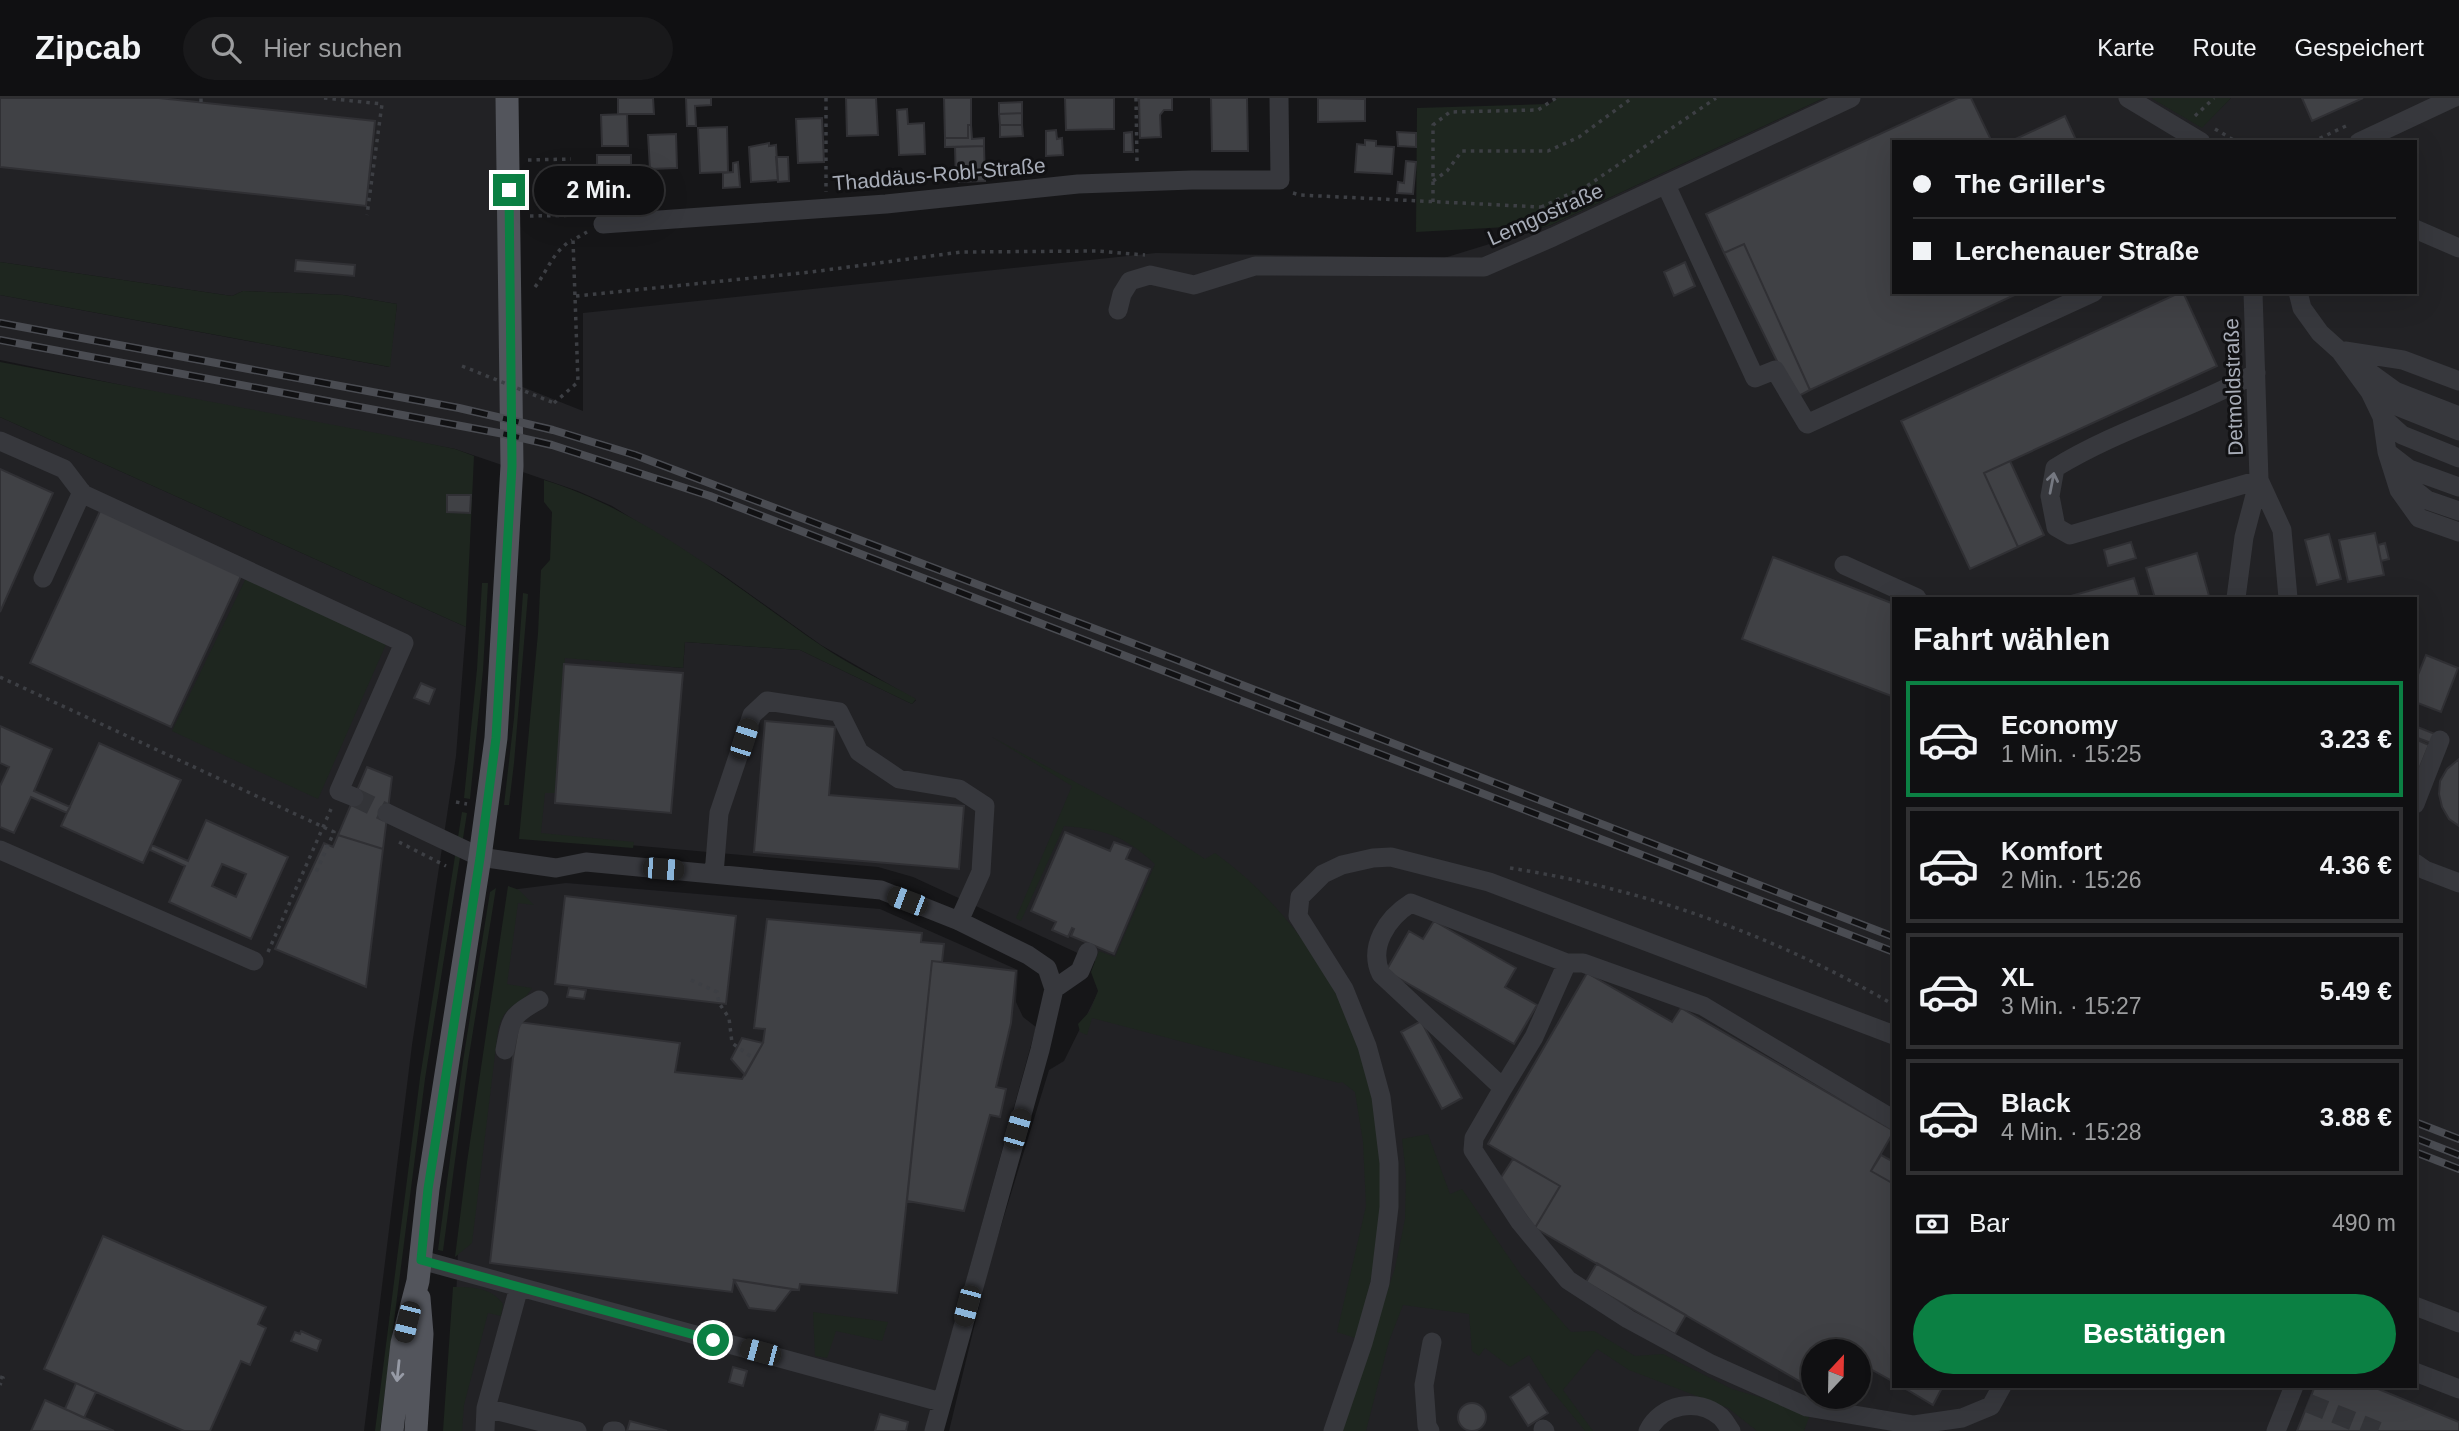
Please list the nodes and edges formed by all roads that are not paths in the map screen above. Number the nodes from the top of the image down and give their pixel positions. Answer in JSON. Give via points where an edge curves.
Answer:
{"nodes":[{"id":1,"x":507,"y":98,"type":"edge"},
{"id":2,"x":1279,"y":98,"type":"edge"},
{"id":3,"x":1851,"y":98,"type":"edge"},
{"id":4,"x":2128,"y":98,"type":"edge"},
{"id":5,"x":2453,"y":98,"type":"edge"},
{"id":6,"x":2197,"y":140,"type":"edge"},
{"id":7,"x":2363,"y":140,"type":"edge"},
{"id":8,"x":1666,"y":185,"type":"junction"},
{"id":9,"x":597,"y":220,"type":"road end"},
{"id":10,"x":2417,"y":230,"type":"edge"},
{"id":11,"x":2459,"y":248,"type":"edge"},
{"id":12,"x":2090,"y":294,"type":"edge"},
{"id":13,"x":2253,"y":294,"type":"edge"},
{"id":14,"x":2298,"y":294,"type":"edge"},
{"id":15,"x":1118,"y":310,"type":"dead end"},
{"id":16,"x":2340,"y":351,"type":"junction"},
{"id":17,"x":2362,"y":354,"type":"junction"},
{"id":18,"x":2256,"y":373,"type":"junction"},
{"id":19,"x":2459,"y":381,"type":"edge"},
{"id":20,"x":2370,"y":392,"type":"junction"},
{"id":21,"x":2459,"y":393,"type":"edge"},
{"id":22,"x":2459,"y":403,"type":"edge"},
{"id":23,"x":2459,"y":416,"type":"edge"},
{"id":24,"x":2382,"y":417,"type":"junction"},
{"id":25,"x":2459,"y":431,"type":"edge"},
{"id":26,"x":0,"y":441,"type":"edge"},
{"id":27,"x":2388,"y":452,"type":"junction"},
{"id":28,"x":2459,"y":458,"type":"edge"},
{"id":29,"x":2394,"y":473,"type":"junction"},
{"id":30,"x":2259,"y":480,"type":"junction"},
{"id":31,"x":2459,"y":487,"type":"edge"},
{"id":32,"x":82,"y":492,"type":"junction"},
{"id":33,"x":2459,"y":511,"type":"edge"},
{"id":34,"x":2459,"y":532,"type":"edge"},
{"id":35,"x":1844,"y":565,"type":"dead end"},
{"id":36,"x":43,"y":578,"type":"dead end"},
{"id":37,"x":1915,"y":597,"type":"edge"},
{"id":38,"x":2236,"y":597,"type":"edge"},
{"id":39,"x":2290,"y":597,"type":"edge"},
{"id":40,"x":2440,"y":740,"type":"dead end"},
{"id":41,"x":346,"y":794,"type":"road end"},
{"id":42,"x":2417,"y":799,"type":"edge"},
{"id":43,"x":387,"y":813,"type":"tunnel mouth"},
{"id":44,"x":0,"y":850,"type":"edge"},
{"id":45,"x":480,"y":858,"type":"junction"},
{"id":46,"x":2417,"y":864,"type":"edge"},
{"id":47,"x":714,"y":873,"type":"junction"},
{"id":48,"x":2459,"y":883,"type":"edge"},
{"id":49,"x":959,"y":921,"type":"junction"},
{"id":50,"x":1088,"y":952,"type":"dead end"},
{"id":51,"x":254,"y":961,"type":"road end"},
{"id":52,"x":1567,"y":963,"type":"junction"},
{"id":53,"x":1054,"y":989,"type":"junction"},
{"id":54,"x":539,"y":1000,"type":"dead end"},
{"id":55,"x":1892,"y":1034,"type":"edge"},
{"id":56,"x":505,"y":1050,"type":"dead end"},
{"id":57,"x":1503,"y":1088,"type":"junction"},
{"id":58,"x":1892,"y":1119,"type":"edge"},
{"id":59,"x":419,"y":1270,"type":"junction"},
{"id":60,"x":519,"y":1287,"type":"junction"},
{"id":61,"x":2417,"y":1307,"type":"edge"},
{"id":62,"x":2459,"y":1323,"type":"edge"},
{"id":63,"x":1432,"y":1342,"type":"dead end"},
{"id":64,"x":2417,"y":1373,"type":"edge"},
{"id":65,"x":2458,"y":1386,"type":"edge"},
{"id":66,"x":2002,"y":1388,"type":"edge"},
{"id":67,"x":2297,"y":1395,"type":"edge"},
{"id":68,"x":941,"y":1402,"type":"junction"},
{"id":69,"x":486,"y":1408,"type":"junction"},
{"id":70,"x":392,"y":1431,"type":"edge"},
{"id":71,"x":416,"y":1431,"type":"edge"},
{"id":72,"x":485,"y":1431,"type":"edge"},
{"id":73,"x":577,"y":1431,"type":"edge"},
{"id":74,"x":934,"y":1431,"type":"edge"},
{"id":75,"x":1333,"y":1431,"type":"edge"},
{"id":76,"x":1430,"y":1431,"type":"edge"},
{"id":77,"x":1648,"y":1431,"type":"edge"},
{"id":78,"x":1731,"y":1431,"type":"edge"},
{"id":79,"x":2276,"y":1431,"type":"edge"}],
"edges":[{"from":1,"to":45,"type":"main road","via":[[512,466],[496,738]]},
{"from":2,"to":9,"type":"street","name":"Thaddäus-Robl-Straße","via":[[1280,180],[1078,184],[886,204]]},
{"from":3,"to":8,"type":"street","name":"Lemgostraße"},
{"from":4,"to":6,"type":"street"},
{"from":5,"to":7,"type":"street"},
{"from":8,"to":12,"type":"street","via":[[1755,378],[1775,370],[1807,424]]},
{"from":8,"to":15,"type":"street","name":"Lemgostraße","via":[[1484,267],[1255,266],[1194,285],[1150,275],[1130,281]]},
{"from":10,"to":11,"type":"street"},
{"from":13,"to":18,"type":"street","name":"Detmoldstraße"},
{"from":14,"to":16,"type":"street","via":[[2301,308]]},
{"from":16,"to":17,"type":"street"},
{"from":16,"to":20,"type":"street"},
{"from":16,"to":22,"type":"street"},
{"from":16,"to":23,"type":"street","via":[[2395,391]]},
{"from":17,"to":19,"type":"street","via":[[2403,360]]},
{"from":17,"to":21,"type":"street"},
{"from":18,"to":30,"type":"street","name":"Detmoldstraße"},
{"from":30,"to":18,"type":"street","one_way":true,"via":[[2070,535],[2056,527],[2050,496],[2055,468]]},
{"from":20,"to":24,"type":"street"},
{"from":20,"to":25,"type":"street"},
{"from":24,"to":27,"type":"street"},
{"from":24,"to":28,"type":"street","via":[[2402,435]]},
{"from":26,"to":32,"type":"street","via":[[64,470]]},
{"from":27,"to":29,"type":"street"},
{"from":27,"to":31,"type":"street","via":[[2409,469]]},
{"from":29,"to":33,"type":"street","via":[[2427,500]]},
{"from":29,"to":34,"type":"street","via":[[2399,491],[2419,518]]},
{"from":30,"to":38,"type":"street","via":[[2244,537]]},
{"from":30,"to":39,"type":"street","via":[[2282,530]]},
{"from":32,"to":36,"type":"street"},
{"from":32,"to":41,"type":"street","via":[[404,643]]},
{"from":35,"to":37,"type":"street"},
{"from":40,"to":42,"type":"street"},
{"from":43,"to":45,"type":"street"},
{"from":44,"to":51,"type":"street"},
{"from":45,"to":47,"type":"street","via":[[556,868],[586,862]]},
{"from":45,"to":59,"type":"main road"},
{"from":46,"to":48,"type":"street"},
{"from":47,"to":49,"type":"street","via":[[881,890]]},
{"from":47,"to":49,"type":"street","via":[[719,813],[752,715],[767,701],[839,712],[859,752],[899,779],[959,789],[985,806],[981,872]]},
{"from":49,"to":53,"type":"street","via":[[1028,955],[1046,968]]},
{"from":50,"to":53,"type":"street","via":[[1080,971]]},
{"from":52,"to":57,"type":"street","via":[[1534,1037]]},
{"from":52,"to":57,"type":"street","via":[[1411,903],[1386,928],[1376,950],[1381,974]]},
{"from":52,"to":58,"type":"street","via":[[1595,966],[1703,1006]]},
{"from":53,"to":68,"type":"street"},
{"from":54,"to":56,"type":"street","via":[[510,1021]]},
{"from":55,"to":75,"type":"street","via":[[1489,882],[1391,857],[1342,865],[1323,874],[1305,891],[1298,916],[1344,989],[1367,1046],[1381,1097],[1389,1163],[1380,1283]]},
{"from":57,"to":66,"type":"street","via":[[1474,1138],[1473,1150],[1520,1222],[1568,1280],[1628,1318],[1711,1364],[1807,1407],[1914,1425],[1962,1418],[1981,1410],[1990,1406]]},
{"from":59,"to":60,"type":"street"},
{"from":59,"to":70,"type":"main road","one_way":true,"via":[[402,1343]]},
{"from":59,"to":71,"type":"main road","via":[[422,1334]]},
{"from":60,"to":68,"type":"street"},
{"from":60,"to":69,"type":"street"},
{"from":61,"to":62,"type":"street"},
{"from":63,"to":76,"type":"street","via":[[1424,1385]]},
{"from":64,"to":65,"type":"street"},
{"from":67,"to":79,"type":"street"},
{"from":68,"to":74,"type":"street"},
{"from":69,"to":72,"type":"street"},
{"from":69,"to":73,"type":"street"},
{"from":77,"to":78,"type":"street","via":[[1662,1414],[1693,1405],[1708,1409]]}]}
